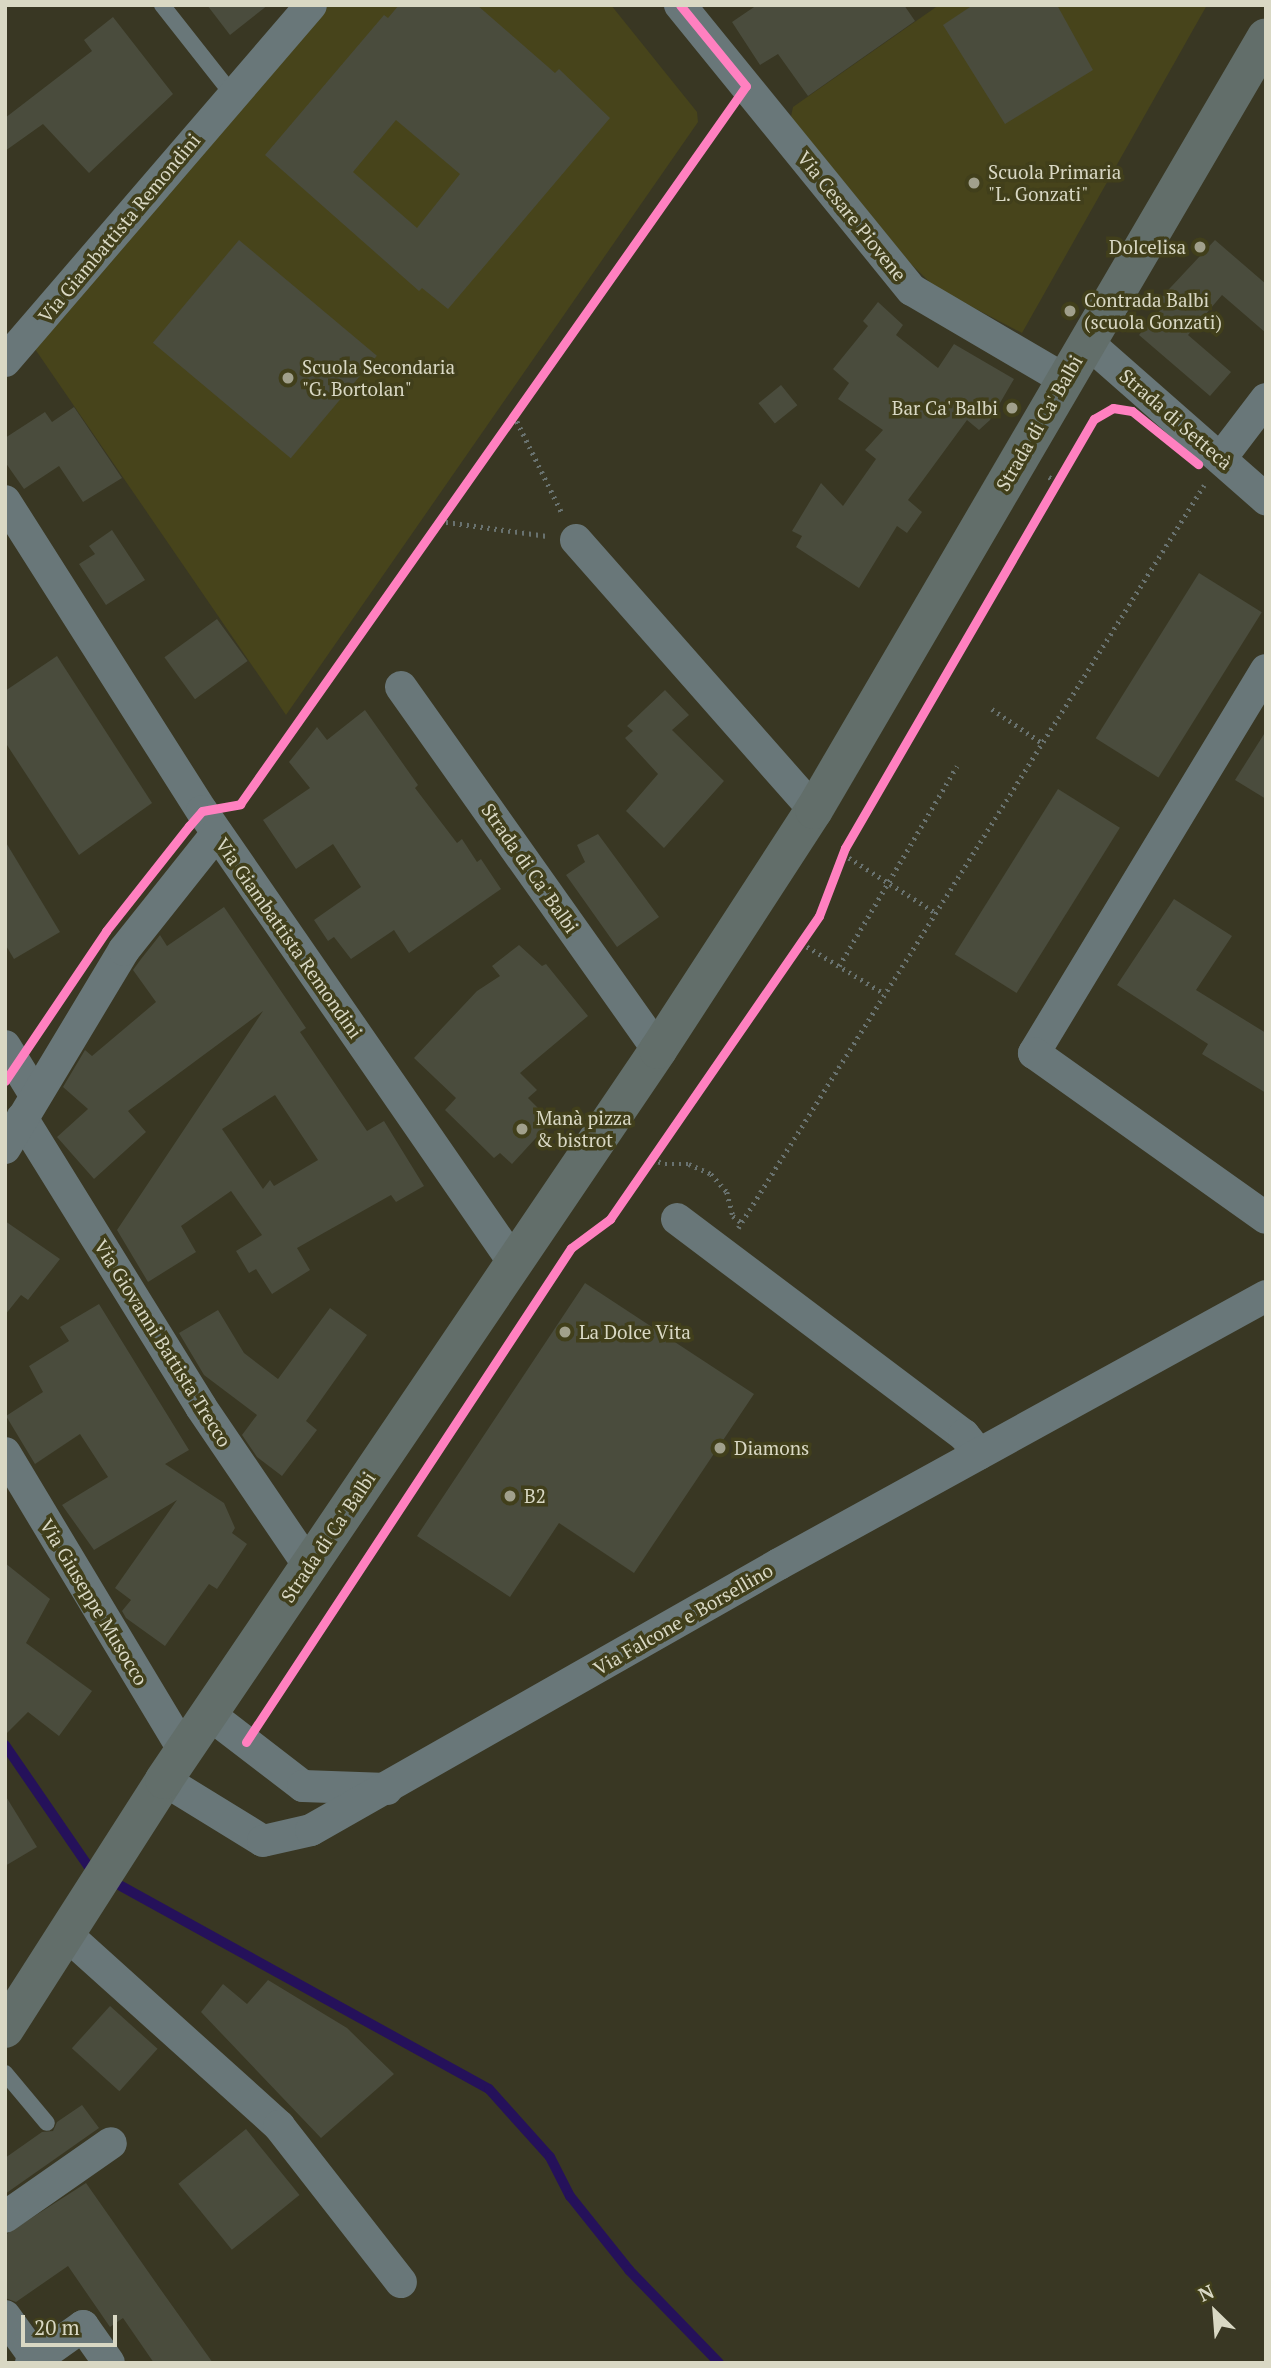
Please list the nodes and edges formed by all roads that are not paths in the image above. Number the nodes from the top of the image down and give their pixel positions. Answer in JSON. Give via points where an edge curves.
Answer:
{"nodes":[{"id":1,"x":162,"y":5,"type":"edge"},
{"id":2,"x":311,"y":5,"type":"edge"},
{"id":3,"x":680,"y":5,"type":"edge"},
{"id":4,"x":1266,"y":37,"type":"edge"},
{"id":5,"x":232,"y":94,"type":"junction"},
{"id":6,"x":1086,"y":341,"type":"junction"},
{"id":7,"x":5,"y":361,"type":"edge"},
{"id":8,"x":1064,"y":379,"type":"junction"},
{"id":9,"x":1266,"y":399,"type":"edge"},
{"id":10,"x":1221,"y":458,"type":"junction"},
{"id":11,"x":1266,"y":499,"type":"edge"},
{"id":12,"x":5,"y":500,"type":"edge"},
{"id":13,"x":576,"y":540,"type":"road end"},
{"id":14,"x":1266,"y":670,"type":"edge"},
{"id":15,"x":401,"y":687,"type":"dead end"},
{"id":16,"x":814,"y":810,"type":"junction"},
{"id":17,"x":217,"y":833,"type":"junction"},
{"id":18,"x":5,"y":1046,"type":"edge"},
{"id":19,"x":658,"y":1050,"type":"junction"},
{"id":20,"x":28,"y":1107,"type":"junction"},
{"id":21,"x":5,"y":1148,"type":"edge"},
{"id":22,"x":1266,"y":1218,"type":"edge"},
{"id":23,"x":677,"y":1219,"type":"dead end"},
{"id":24,"x":514,"y":1263,"type":"junction"},
{"id":25,"x":1266,"y":1296,"type":"edge"},
{"id":26,"x":5,"y":1453,"type":"edge"},
{"id":27,"x":979,"y":1454,"type":"junction"},
{"id":28,"x":309,"y":1566,"type":"junction"},
{"id":29,"x":209,"y":1714,"type":"junction"},
{"id":30,"x":174,"y":1765,"type":"junction"},
{"id":31,"x":388,"y":1789,"type":"junction"},
{"id":32,"x":66,"y":1934,"type":"junction"},
{"id":33,"x":5,"y":2029,"type":"edge"},
{"id":34,"x":5,"y":2073,"type":"edge"},
{"id":35,"x":47,"y":2123,"type":"dead end"},
{"id":36,"x":111,"y":2143,"type":"dead end"},
{"id":37,"x":5,"y":2217,"type":"edge"},
{"id":38,"x":401,"y":2282,"type":"dead end"},
{"id":39,"x":5,"y":2316,"type":"edge"},
{"id":40,"x":33,"y":2361,"type":"edge"},
{"id":41,"x":109,"y":2363,"type":"edge"}],
"edges":[{"from":1,"to":5,"type":"lane"},
{"from":2,"to":5,"type":"street","name":"Via Giambattista Remondini"},
{"from":3,"to":8,"type":"street","name":"Via Cesare Piovene","via":[[912,290]]},
{"from":4,"to":6,"type":"main road","name":"Strada di Ca' Balbi"},
{"from":5,"to":7,"type":"street","name":"Via Giambattista Remondini"},
{"from":6,"to":8,"type":"main road","name":"Strada di Ca' Balbi"},
{"from":6,"to":10,"type":"street","name":"Strada di Settecà"},
{"from":8,"to":16,"type":"main road","name":"Strada di Ca' Balbi"},
{"from":9,"to":10,"type":"street"},
{"from":10,"to":11,"type":"street","name":"Strada di Settecà"},
{"from":12,"to":17,"type":"street","name":"Via Giambattista Remondini"},
{"from":13,"to":16,"type":"street"},
{"from":14,"to":22,"type":"street","via":[[1034,1054]]},
{"from":15,"to":19,"type":"street","name":"Strada di Ca' Balbi"},
{"from":16,"to":19,"type":"main road","name":"Strada di Ca' Balbi"},
{"from":17,"to":20,"type":"street","via":[[124,950]]},
{"from":17,"to":24,"type":"street","name":"Via Giambattista Remondini"},
{"from":18,"to":20,"type":"street","name":"Via Giovanni Battista Trecco"},
{"from":19,"to":24,"type":"main road","name":"Strada di Ca' Balbi"},
{"from":20,"to":21,"type":"street"},
{"from":20,"to":28,"type":"street","name":"Via Giovanni Battista Trecco","via":[[201,1407]]},
{"from":23,"to":27,"type":"street","via":[[964,1435]]},
{"from":24,"to":28,"type":"main road","name":"Strada di Ca' Balbi"},
{"from":25,"to":27,"type":"street","name":"Via Falcone e Borsellino"},
{"from":26,"to":30,"type":"street","name":"Via Giuseppe Musocco"},
{"from":27,"to":31,"type":"street","name":"Via Falcone e Borsellino"},
{"from":28,"to":29,"type":"main road","name":"Strada di Ca' Balbi"},
{"from":29,"to":30,"type":"main road","name":"Strada di Ca' Balbi"},
{"from":29,"to":31,"type":"street","via":[[303,1786]]},
{"from":30,"to":31,"type":"street","name":"Via Falcone e Borsellino","via":[[263,1841],[311,1830]]},
{"from":30,"to":32,"type":"main road","name":"Strada di Ca' Balbi"},
{"from":32,"to":33,"type":"main road","name":"Strada di Ca' Balbi"},
{"from":32,"to":38,"type":"street","via":[[279,2126]]},
{"from":34,"to":35,"type":"lane"},
{"from":36,"to":37,"type":"street"},
{"from":39,"to":40,"type":"street"},
{"from":40,"to":41,"type":"street","via":[[83,2326]]}]}
